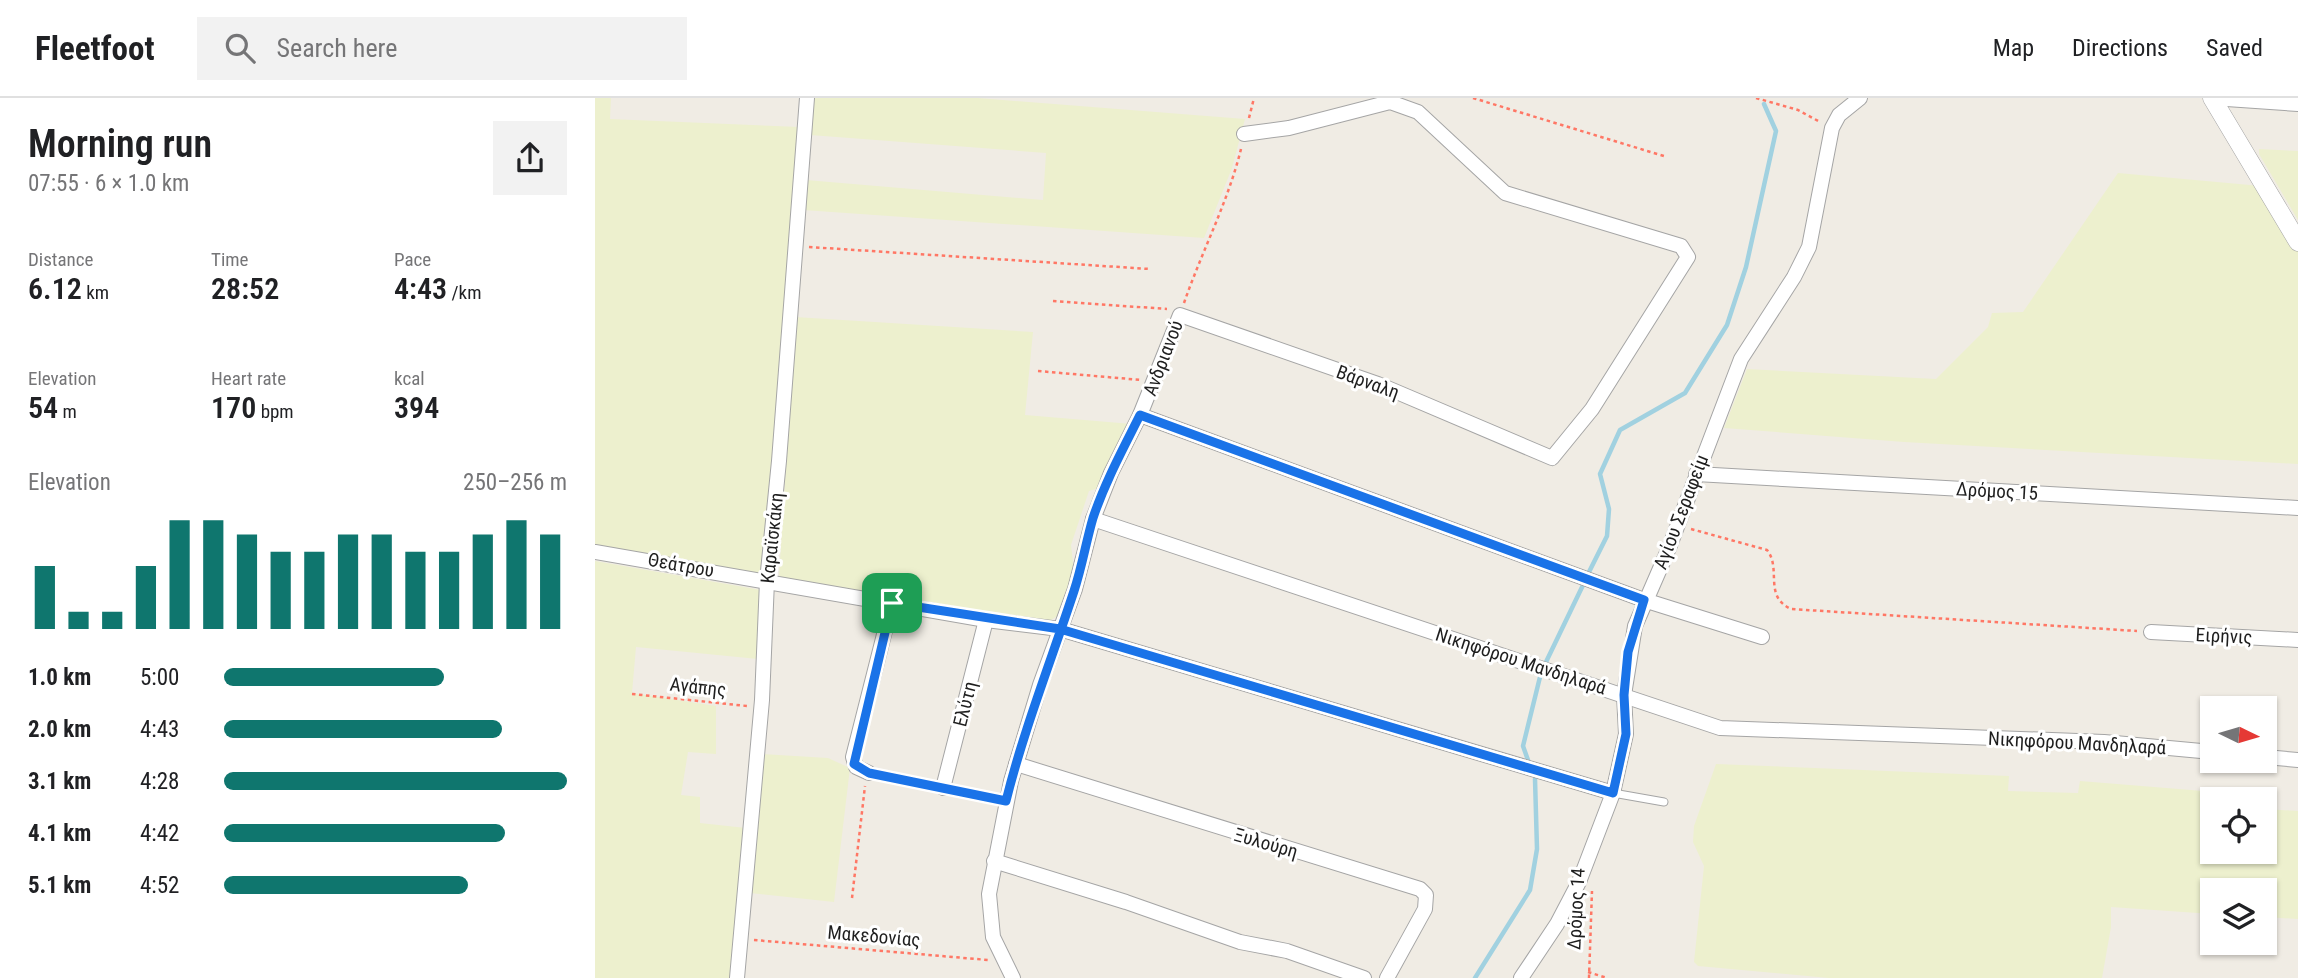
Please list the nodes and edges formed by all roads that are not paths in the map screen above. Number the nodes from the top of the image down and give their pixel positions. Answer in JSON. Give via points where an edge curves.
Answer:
{"nodes":[{"id":1,"x":807,"y":98,"type":"edge"},
{"id":2,"x":1860,"y":98,"type":"edge"},
{"id":3,"x":2212,"y":98,"type":"edge"},
{"id":4,"x":2298,"y":104,"type":"edge"},
{"id":5,"x":1244,"y":134,"type":"road end"},
{"id":6,"x":2298,"y":242,"type":"edge"},
{"id":7,"x":1180,"y":316,"type":"joint"},
{"id":8,"x":1140,"y":415,"type":"junction"},
{"id":9,"x":1696,"y":474,"type":"junction"},
{"id":10,"x":2298,"y":509,"type":"edge"},
{"id":11,"x":1093,"y":519,"type":"junction"},
{"id":12,"x":595,"y":552,"type":"edge"},
{"id":13,"x":767,"y":581,"type":"junction"},
{"id":14,"x":1644,"y":600,"type":"junction"},
{"id":15,"x":892,"y":603,"type":"junction"},
{"id":16,"x":986,"y":620,"type":"junction"},
{"id":17,"x":1060,"y":629,"type":"junction"},
{"id":18,"x":2151,"y":632,"type":"road end"},
{"id":19,"x":1762,"y":637,"type":"dead end"},
{"id":20,"x":2298,"y":640,"type":"edge"},
{"id":21,"x":1624,"y":695,"type":"junction"},
{"id":22,"x":2200,"y":751,"type":"edge"},
{"id":23,"x":2277,"y":758,"type":"edge"},
{"id":24,"x":2298,"y":760,"type":"edge"},
{"id":25,"x":1016,"y":764,"type":"junction"},
{"id":26,"x":869,"y":773,"type":"road end"},
{"id":27,"x":943,"y":788,"type":"road end"},
{"id":28,"x":1613,"y":793,"type":"junction"},
{"id":29,"x":1664,"y":802,"type":"dead end"},
{"id":30,"x":994,"y":861,"type":"junction"},
{"id":31,"x":737,"y":978,"type":"edge"},
{"id":32,"x":1013,"y":978,"type":"edge"},
{"id":33,"x":1364,"y":978,"type":"edge"},
{"id":34,"x":1387,"y":978,"type":"edge"},
{"id":35,"x":1521,"y":978,"type":"edge"}],
"edges":[{"from":1,"to":13,"type":"street","name":"Καραϊσκάκη"},
{"from":2,"to":9,"type":"street","name":"Αγίου Σεραφείμ","via":[[1839,115],[1832,128],[1809,247],[1741,359]]},
{"from":3,"to":4,"type":"street"},
{"from":3,"to":6,"type":"street"},
{"from":5,"to":7,"type":"street","name":"Βάρναλη","via":[[1289,128],[1390,102],[1406,106],[1505,193],[1685,249],[1688,257],[1592,409],[1552,457],[1378,384]]},
{"from":7,"to":8,"type":"street","name":"Ανδριανού"},
{"from":8,"to":11,"type":"street","name":"Ανδριανού"},
{"from":8,"to":14,"type":"street"},
{"from":9,"to":10,"type":"street","name":"Δρόμος 15"},
{"from":9,"to":14,"type":"street","name":"Αγίου Σεραφείμ"},
{"from":11,"to":17,"type":"street","name":"Ανδριανού"},
{"from":11,"to":21,"type":"street","name":"Νικηφόρου Μανδηλαρά"},
{"from":12,"to":13,"type":"street","name":"Θεάτρου"},
{"from":13,"to":15,"type":"street","name":"Θεάτρου"},
{"from":13,"to":31,"type":"street","name":"Καραϊσκάκη","via":[[761,708]]},
{"from":14,"to":19,"type":"street"},
{"from":14,"to":21,"type":"street","name":"Αγίου Σεραφείμ","via":[[1628,652]]},
{"from":15,"to":16,"type":"street","name":"Θεάτρου"},
{"from":15,"to":26,"type":"street","via":[[853,757],[856,767]]},
{"from":16,"to":17,"type":"street","name":"Θεάτρου"},
{"from":16,"to":27,"type":"street","name":"Ελύτη"},
{"from":17,"to":25,"type":"street","name":"Ανδριανού"},
{"from":17,"to":28,"type":"street","name":"Θεάτρου"},
{"from":18,"to":20,"type":"street","name":"Ειρήνις"},
{"from":21,"to":22,"type":"street","name":"Νικηφόρου Μανδηλαρά","via":[[1728,729],[2104,742]]},
{"from":21,"to":28,"type":"street","name":"Αγίου Σεραφείμ","via":[[1626,734]]},
{"from":23,"to":24,"type":"street"},
{"from":25,"to":30,"type":"street","name":"Ανδριανού"},
{"from":25,"to":34,"type":"street","name":"Ξυλούρη","via":[[1420,889],[1426,895],[1425,909]]},
{"from":28,"to":29,"type":"lane"},
{"from":28,"to":35,"type":"street","name":"Αγίου Σεραφείμ","via":[[1579,882]]},
{"from":30,"to":32,"type":"street","name":"Ανδριανού","via":[[989,894],[993,937]]},
{"from":30,"to":33,"type":"street","via":[[1213,934],[1287,951]]}]}
